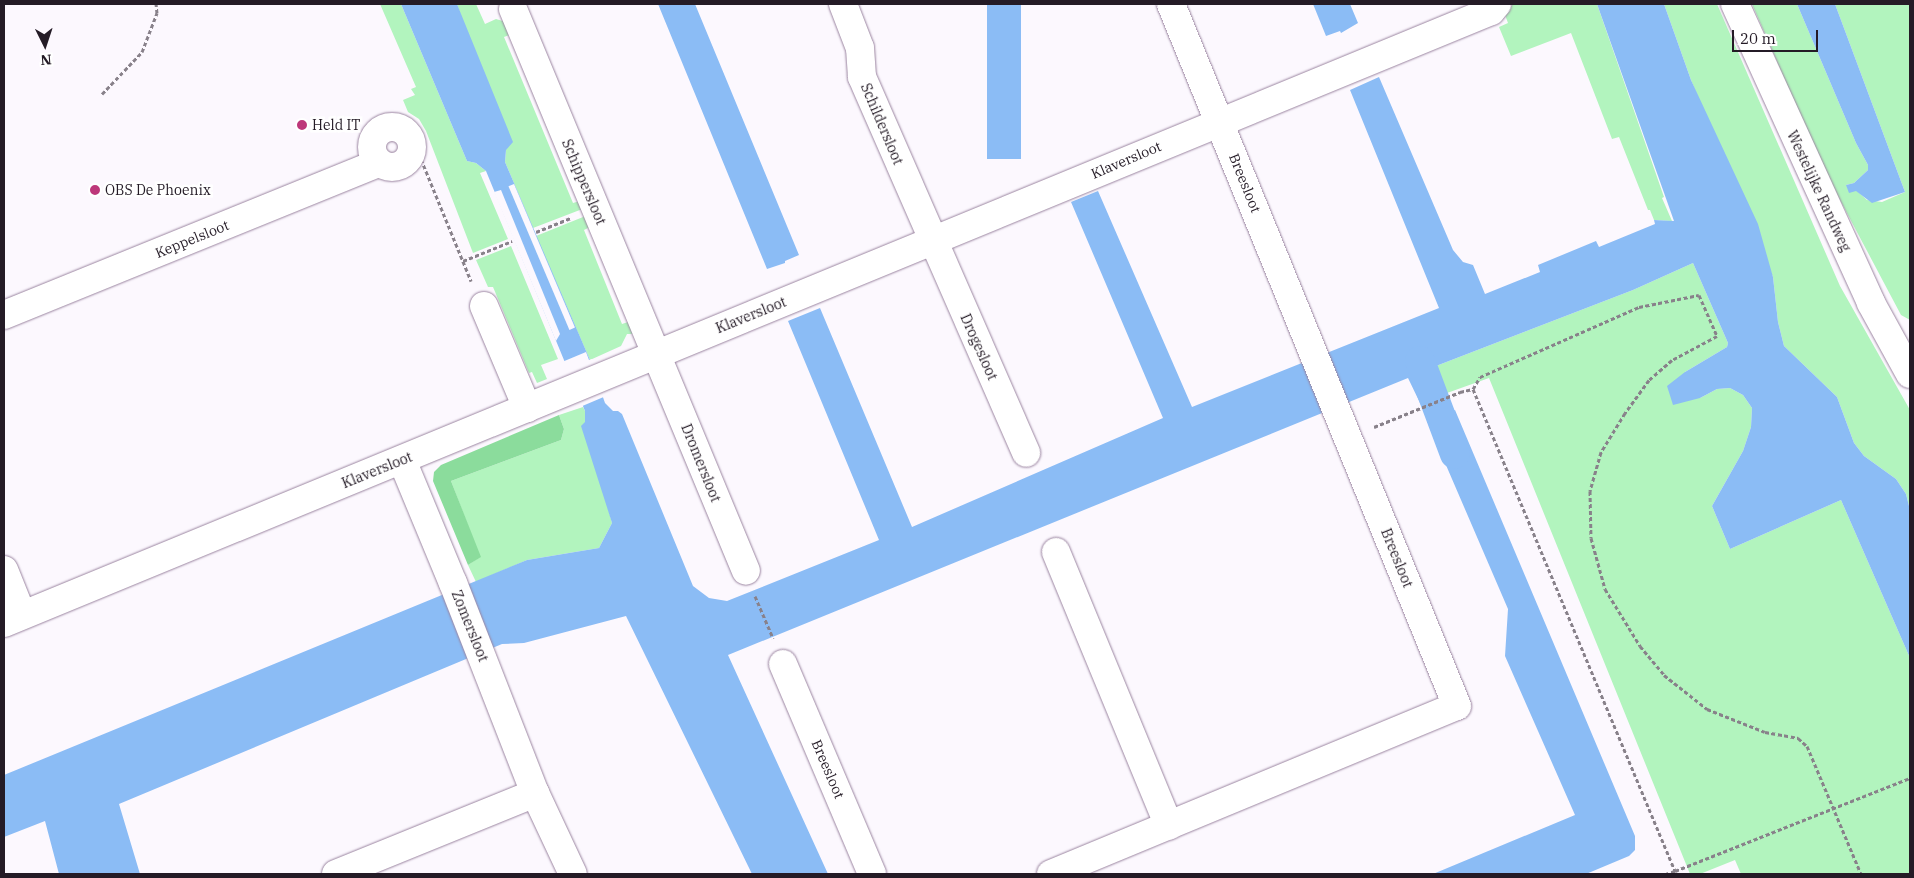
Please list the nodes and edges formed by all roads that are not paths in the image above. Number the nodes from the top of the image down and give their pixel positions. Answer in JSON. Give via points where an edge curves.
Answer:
{"nodes":[{"id":1,"x":844,"y":4,"type":"edge"},
{"id":2,"x":1171,"y":4,"type":"edge"},
{"id":3,"x":1497,"y":4,"type":"edge"},
{"id":4,"x":1735,"y":4,"type":"edge"},
{"id":5,"x":508,"y":6,"type":"edge"},
{"id":6,"x":1220,"y":121,"type":"junction"},
{"id":7,"x":413,"y":147,"type":"road end"},
{"id":8,"x":932,"y":241,"type":"junction"},
{"id":9,"x":484,"y":306,"type":"road end"},
{"id":10,"x":4,"y":315,"type":"edge"},
{"id":11,"x":656,"y":354,"type":"junction"},
{"id":12,"x":1910,"y":374,"type":"edge"},
{"id":13,"x":526,"y":408,"type":"junction"},
{"id":14,"x":1026,"y":453,"type":"dead end"},
{"id":15,"x":402,"y":460,"type":"junction"},
{"id":16,"x":1056,"y":552,"type":"dead end"},
{"id":17,"x":4,"y":570,"type":"edge"},
{"id":18,"x":746,"y":571,"type":"road end"},
{"id":19,"x":13,"y":619,"type":"edge"},
{"id":20,"x":784,"y":664,"type":"road end"},
{"id":21,"x":535,"y":793,"type":"junction"},
{"id":22,"x":1169,"y":826,"type":"junction"},
{"id":23,"x":336,"y":874,"type":"edge"},
{"id":24,"x":573,"y":874,"type":"edge"},
{"id":25,"x":872,"y":874,"type":"edge"},
{"id":26,"x":1051,"y":874,"type":"edge"}],
"edges":[{"from":1,"to":8,"type":"street","name":"Schildersloot","via":[[860,48],[862,77]]},
{"from":2,"to":6,"type":"street","name":"Breesloot"},
{"from":3,"to":6,"type":"street","name":"Klaversloot","via":[[1491,11]]},
{"from":4,"to":12,"type":"street","name":"Westelijke Randweg","via":[[1872,303]]},
{"from":5,"to":11,"type":"street","name":"Schippersloot"},
{"from":6,"to":8,"type":"street","name":"Klaversloot"},
{"from":6,"to":22,"type":"street","name":"Breesloot","via":[[1457,706]]},
{"from":7,"to":10,"type":"street","name":"Keppelsloot","via":[[408,133],[394,126],[386,127],[374,136],[372,143],[374,157],[379,163]]},
{"from":8,"to":11,"type":"street","name":"Klaversloot"},
{"from":8,"to":14,"type":"street","name":"Drogesloot"},
{"from":9,"to":13,"type":"street"},
{"from":11,"to":13,"type":"street","name":"Klaversloot"},
{"from":11,"to":18,"type":"street","name":"Dromersloot"},
{"from":13,"to":15,"type":"street","name":"Klaversloot"},
{"from":15,"to":19,"type":"street","name":"Klaversloot"},
{"from":15,"to":21,"type":"street","name":"Zomersloot"},
{"from":16,"to":22,"type":"street"},
{"from":17,"to":19,"type":"street"},
{"from":20,"to":25,"type":"street","name":"Breesloot"},
{"from":21,"to":23,"type":"street"},
{"from":21,"to":24,"type":"street","name":"Zomersloot"},
{"from":22,"to":26,"type":"street","name":"Breesloot"}]}
